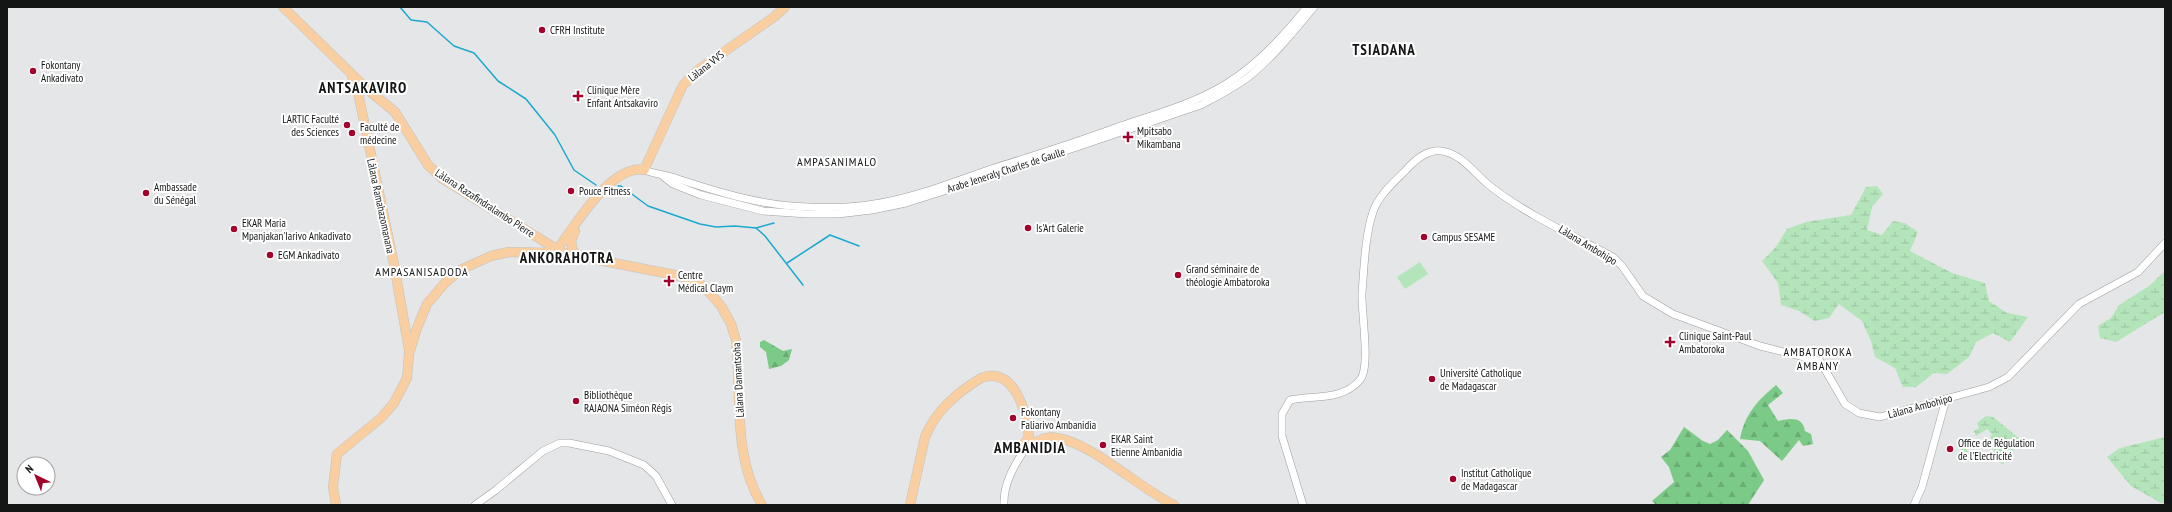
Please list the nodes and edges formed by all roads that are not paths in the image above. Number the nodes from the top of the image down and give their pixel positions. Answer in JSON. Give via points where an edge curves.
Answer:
{"nodes":[{"id":1,"x":283,"y":7,"type":"edge"},
{"id":2,"x":785,"y":7,"type":"edge"},
{"id":3,"x":1307,"y":7,"type":"edge"},
{"id":4,"x":1314,"y":7,"type":"edge"},
{"id":5,"x":341,"y":63,"type":"junction"},
{"id":6,"x":372,"y":89,"type":"junction"},
{"id":7,"x":359,"y":99,"type":"junction"},
{"id":8,"x":644,"y":170,"type":"junction"},
{"id":9,"x":662,"y":176,"type":"junction"},
{"id":10,"x":582,"y":217,"type":"junction"},
{"id":11,"x":576,"y":229,"type":"junction"},
{"id":12,"x":2165,"y":243,"type":"edge"},
{"id":13,"x":547,"y":249,"type":"junction"},
{"id":14,"x":560,"y":252,"type":"junction"},
{"id":15,"x":581,"y":258,"type":"junction"},
{"id":16,"x":405,"y":327,"type":"junction"},
{"id":17,"x":417,"y":328,"type":"junction"},
{"id":18,"x":409,"y":354,"type":"junction"},
{"id":19,"x":1946,"y":399,"type":"junction"},
{"id":20,"x":1031,"y":442,"type":"junction"},
{"id":21,"x":336,"y":505,"type":"edge"},
{"id":22,"x":474,"y":505,"type":"edge"},
{"id":23,"x":672,"y":505,"type":"edge"},
{"id":24,"x":762,"y":505,"type":"edge"},
{"id":25,"x":910,"y":505,"type":"edge"},
{"id":26,"x":1004,"y":505,"type":"edge"},
{"id":27,"x":1174,"y":505,"type":"edge"},
{"id":28,"x":1303,"y":505,"type":"edge"},
{"id":29,"x":1914,"y":505,"type":"edge"}],
"edges":[{"from":1,"to":5,"type":"main road"},
{"from":2,"to":8,"type":"main road","name":"Làlana VVS","via":[[698,70],[682,85]]},
{"from":3,"to":9,"type":"street","name":"Arabe Jeneraly Charles de Gaulle","via":[[1248,69],[1226,85],[1198,99],[906,198],[840,207],[765,204]]},
{"from":4,"to":9,"type":"street","name":"Arabe Jeneraly Charles de Gaulle","via":[[1288,39],[1251,75],[1201,105],[906,203],[838,214],[763,211],[701,195],[673,184]]},
{"from":5,"to":6,"type":"main road"},
{"from":5,"to":7,"type":"main road","name":"Làlana Ramahazomanana","via":[[354,81]]},
{"from":6,"to":7,"type":"main road"},
{"from":6,"to":13,"type":"main road","name":"Làlana Razafindralambo Pierre","via":[[388,100],[428,165],[443,179]]},
{"from":7,"to":16,"type":"main road","name":"Làlana Ramahazomanana"},
{"from":8,"to":9,"type":"street","name":"Arabe Jeneraly Charles de Gaulle"},
{"from":8,"to":10,"type":"main road","name":"Arabe Jeneraly Charles de Gaulle","via":[[630,170],[616,178]]},
{"from":10,"to":11,"type":"main road","name":"Arabe Jeneraly Charles de Gaulle"},
{"from":10,"to":14,"type":"main road","name":"Arabe Jeneraly Charles de Gaulle"},
{"from":11,"to":14,"type":"main road","name":"Arabe Jeneraly Charles de Gaulle"},
{"from":11,"to":15,"type":"main road","via":[[572,242],[573,251]]},
{"from":12,"to":19,"type":"street","name":"Làlana Ambohipo","via":[[2138,272],[2079,304],[2008,376],[1989,387]]},
{"from":13,"to":14,"type":"main road","name":"Làlana Razafindralambo Pierre"},
{"from":13,"to":17,"type":"main road","via":[[503,253],[460,270],[427,304]]},
{"from":14,"to":15,"type":"main road","name":"Làlana Damantsoha"},
{"from":15,"to":24,"type":"main road","name":"Làlana Damantsoha","via":[[697,281],[721,306],[736,340],[744,460],[751,485]]},
{"from":16,"to":17,"type":"main road","via":[[411,330]]},
{"from":16,"to":18,"type":"main road","name":"Làlana Ramahazomanana"},
{"from":17,"to":18,"type":"main road"},
{"from":18,"to":21,"type":"main road","via":[[407,378],[394,403],[381,418],[336,454],[333,486]]},
{"from":19,"to":28,"type":"street","name":"Làlana Ambohipo","via":[[1880,417],[1859,413],[1845,404],[1820,361],[1760,346],[1673,314],[1644,296],[1613,257],[1540,218],[1491,186],[1452,154],[1441,151],[1426,153],[1414,161],[1387,189],[1373,211],[1362,294],[1365,367],[1361,379],[1348,390],[1328,397],[1290,400],[1282,414],[1282,436]]},
{"from":19,"to":29,"type":"street","via":[[1924,480]]},
{"from":20,"to":25,"type":"main road","via":[[1027,420],[1011,384],[999,377],[981,378],[946,405],[929,426]]},
{"from":20,"to":26,"type":"street","via":[[1010,476]]},
{"from":20,"to":27,"type":"main road","via":[[1055,437],[1068,440],[1085,448],[1156,496]]},
{"from":22,"to":23,"type":"street","via":[[496,490],[533,457],[560,443],[569,443],[609,451],[644,465],[656,476]]}]}
